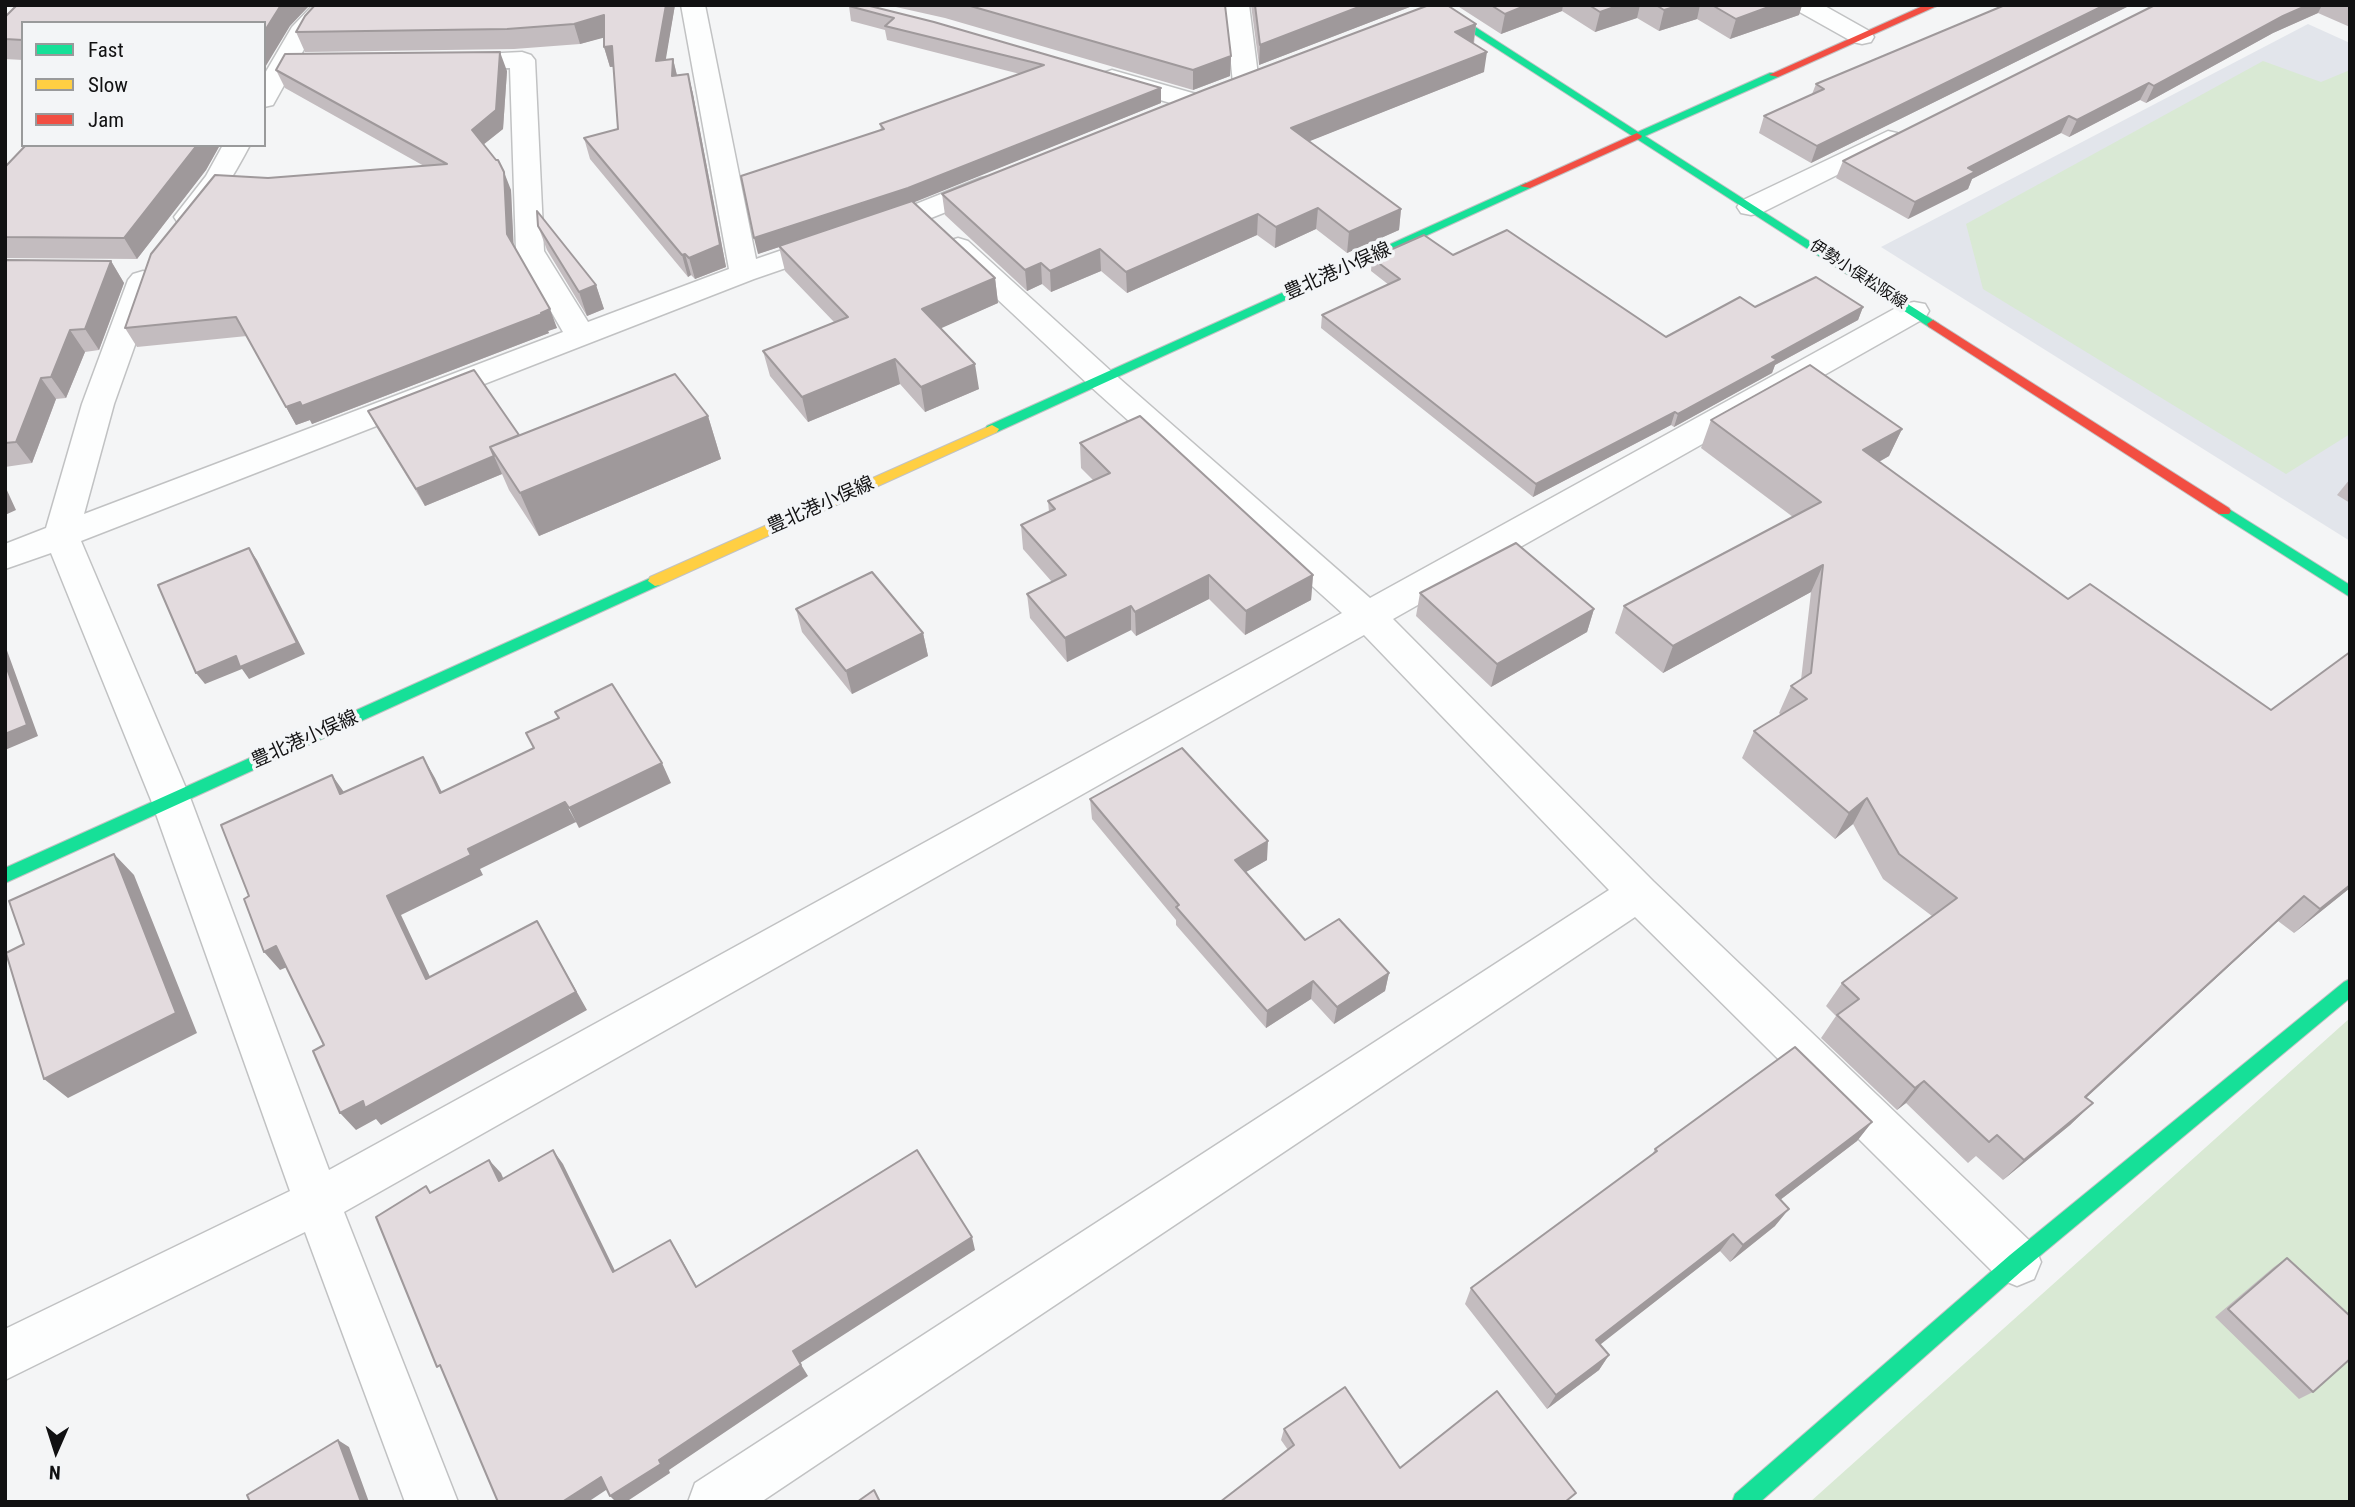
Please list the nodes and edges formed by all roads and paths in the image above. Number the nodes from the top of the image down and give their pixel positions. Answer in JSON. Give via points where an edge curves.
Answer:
{"nodes":[{"id":1,"x":327,"y":5,"type":"edge"},
{"id":2,"x":694,"y":5,"type":"edge"},
{"id":3,"x":1237,"y":5,"type":"edge"},
{"id":4,"x":1805,"y":5,"type":"edge"},
{"id":5,"x":1934,"y":5,"type":"edge"},
{"id":6,"x":1430,"y":11,"type":"edge"},
{"id":7,"x":1862,"y":37,"type":"junction"},
{"id":8,"x":425,"y":61,"type":"edge"},
{"id":9,"x":285,"y":63,"type":"junction"},
{"id":10,"x":313,"y":63,"type":"edge"},
{"id":11,"x":1089,"y":71,"type":"edge"},
{"id":12,"x":1272,"y":73,"type":"edge"},
{"id":13,"x":1246,"y":83,"type":"junction"},
{"id":14,"x":266,"y":96,"type":"edge"},
{"id":15,"x":1194,"y":102,"type":"junction"},
{"id":16,"x":1157,"y":117,"type":"edge"},
{"id":17,"x":1911,"y":127,"type":"edge"},
{"id":18,"x":1637,"y":136,"type":"junction"},
{"id":19,"x":236,"y":147,"type":"edge"},
{"id":20,"x":1020,"y":172,"type":"edge"},
{"id":21,"x":1751,"y":206,"type":"junction"},
{"id":22,"x":921,"y":212,"type":"junction"},
{"id":23,"x":744,"y":273,"type":"junction"},
{"id":24,"x":1914,"y":311,"type":"junction"},
{"id":25,"x":581,"y":336,"type":"junction"},
{"id":26,"x":1101,"y":379,"type":"junction"},
{"id":27,"x":61,"y":535,"type":"junction"},
{"id":28,"x":5,"y":557,"type":"edge"},
{"id":29,"x":2350,"y":592,"type":"edge"},
{"id":30,"x":1368,"y":616,"type":"junction"},
{"id":31,"x":170,"y":800,"type":"junction"},
{"id":32,"x":5,"y":876,"type":"edge"},
{"id":33,"x":1638,"y":893,"type":"junction"},
{"id":34,"x":2350,"y":987,"type":"edge"},
{"id":35,"x":317,"y":1202,"type":"junction"},
{"id":36,"x":2017,"y":1262,"type":"junction"},
{"id":37,"x":5,"y":1355,"type":"edge"},
{"id":38,"x":432,"y":1502,"type":"edge"},
{"id":39,"x":714,"y":1502,"type":"edge"},
{"id":40,"x":1743,"y":1502,"type":"edge"}],
"edges":[{"from":1,"to":9,"type":"street","via":[[301,32]]},
{"from":2,"to":23,"type":"street"},
{"from":3,"to":13,"type":"street"},
{"from":4,"to":7,"type":"street"},
{"from":5,"to":7,"type":"main road"},
{"from":6,"to":18,"type":"main road","name":"伊勢小俣松阪線"},
{"from":7,"to":18,"type":"main road"},
{"from":8,"to":25,"type":"street","via":[[522,60],[530,251]]},
{"from":9,"to":10,"type":"street"},
{"from":9,"to":14,"type":"street"},
{"from":11,"to":15,"type":"street"},
{"from":12,"to":13,"type":"street"},
{"from":13,"to":15,"type":"street"},
{"from":15,"to":16,"type":"street"},
{"from":17,"to":21,"type":"street"},
{"from":18,"to":21,"type":"main road","name":"伊勢小俣松阪線"},
{"from":18,"to":26,"type":"main road","name":"豊北港小俣線"},
{"from":19,"to":27,"type":"street","via":[[218,179],[148,260],[98,404]]},
{"from":20,"to":22,"type":"street"},
{"from":21,"to":24,"type":"main road","name":"伊勢小俣松阪線"},
{"from":22,"to":23,"type":"street"},
{"from":22,"to":26,"type":"street"},
{"from":23,"to":25,"type":"street"},
{"from":24,"to":29,"type":"main road","name":"伊勢小俣松阪線"},
{"from":24,"to":30,"type":"street"},
{"from":25,"to":27,"type":"street"},
{"from":26,"to":30,"type":"street"},
{"from":26,"to":31,"type":"main road","name":"豊北港小俣線"},
{"from":27,"to":28,"type":"street"},
{"from":27,"to":31,"type":"street"},
{"from":30,"to":33,"type":"street"},
{"from":30,"to":35,"type":"street"},
{"from":31,"to":32,"type":"main road","name":"豊北港小俣線"},
{"from":31,"to":35,"type":"street"},
{"from":33,"to":36,"type":"street"},
{"from":33,"to":39,"type":"street"},
{"from":34,"to":36,"type":"main road"},
{"from":35,"to":37,"type":"street"},
{"from":35,"to":38,"type":"street"},
{"from":36,"to":40,"type":"main road"}]}
